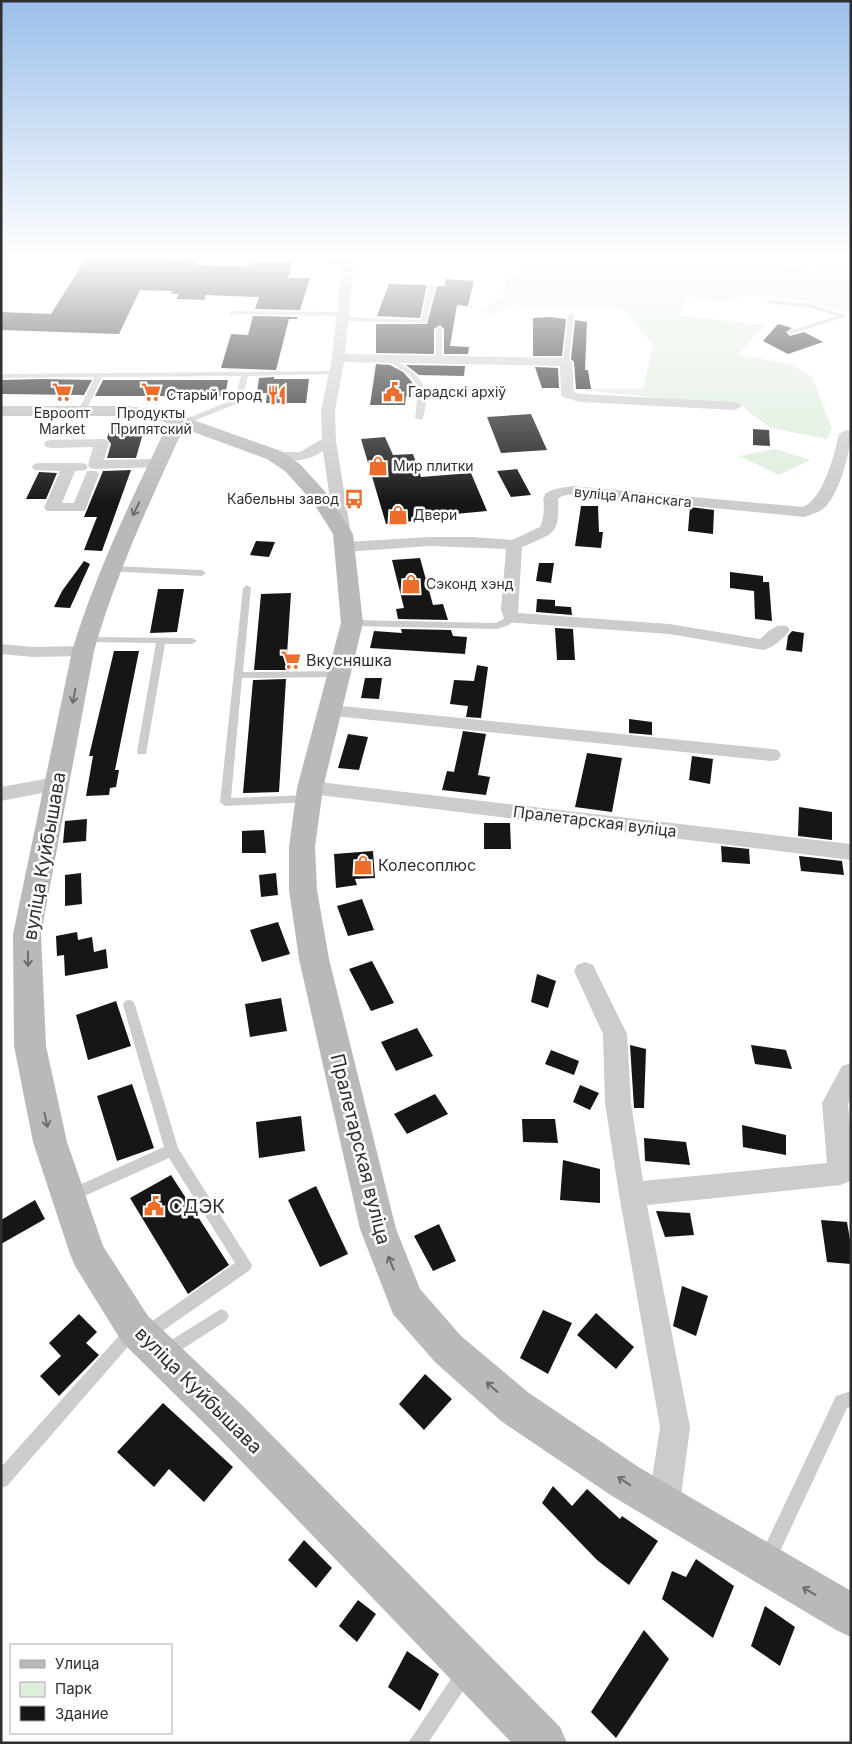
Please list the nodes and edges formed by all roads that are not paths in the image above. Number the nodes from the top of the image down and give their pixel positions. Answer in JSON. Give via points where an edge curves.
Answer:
{"nodes":[{"id":1,"x":340,"y":339,"type":"edge"},
{"id":2,"x":439,"y":339,"type":"edge"},
{"id":3,"x":568,"y":339,"type":"edge"},
{"id":4,"x":338,"y":358,"type":"junction"},
{"id":5,"x":386,"y":358,"type":"junction"},
{"id":6,"x":439,"y":359,"type":"junction"},
{"id":7,"x":566,"y":362,"type":"junction"},
{"id":8,"x":334,"y":373,"type":"junction"},
{"id":9,"x":245,"y":374,"type":"junction"},
{"id":10,"x":1,"y":376,"type":"edge"},
{"id":11,"x":99,"y":376,"type":"junction"},
{"id":12,"x":735,"y":406,"type":"dead end"},
{"id":13,"x":1,"y":411,"type":"edge"},
{"id":14,"x":82,"y":411,"type":"junction"},
{"id":15,"x":419,"y":418,"type":"dead end"},
{"id":16,"x":186,"y":422,"type":"junction"},
{"id":17,"x":846,"y":434,"type":"dead end"},
{"id":18,"x":329,"y":441,"type":"junction"},
{"id":19,"x":51,"y":444,"type":"dead end"},
{"id":20,"x":274,"y":455,"type":"junction"},
{"id":21,"x":39,"y":467,"type":"dead end"},
{"id":22,"x":69,"y":467,"type":"junction"},
{"id":23,"x":156,"y":468,"type":"junction"},
{"id":24,"x":93,"y":469,"type":"junction"},
{"id":25,"x":344,"y":540,"type":"junction"},
{"id":26,"x":514,"y":544,"type":"junction"},
{"id":27,"x":111,"y":569,"type":"junction"},
{"id":28,"x":202,"y":573,"type":"dead end"},
{"id":29,"x":247,"y":588,"type":"dead end"},
{"id":30,"x":511,"y":618,"type":"junction"},
{"id":31,"x":352,"y":623,"type":"junction"},
{"id":32,"x":781,"y":630,"type":"dead end"},
{"id":33,"x":161,"y":641,"type":"junction"},
{"id":34,"x":192,"y":641,"type":"dead end"},
{"id":35,"x":84,"y":645,"type":"junction"},
{"id":36,"x":1,"y":649,"type":"edge"},
{"id":37,"x":340,"y":674,"type":"junction"},
{"id":38,"x":238,"y":675,"type":"junction"},
{"id":39,"x":331,"y":711,"type":"junction"},
{"id":40,"x":142,"y":752,"type":"dead end"},
{"id":41,"x":771,"y":755,"type":"dead end"},
{"id":42,"x":56,"y":784,"type":"junction"},
{"id":43,"x":1,"y":794,"type":"edge"},
{"id":44,"x":309,"y":794,"type":"junction"},
{"id":45,"x":851,"y":852,"type":"edge"},
{"id":46,"x":586,"y":971,"type":"dead end"},
{"id":47,"x":129,"y":1004,"type":"dead end"},
{"id":48,"x":851,"y":1073,"type":"edge"},
{"id":49,"x":172,"y":1150,"type":"junction"},
{"id":50,"x":632,"y":1194,"type":"junction"},
{"id":51,"x":68,"y":1198,"type":"junction"},
{"id":52,"x":221,"y":1316,"type":"dead end"},
{"id":53,"x":146,"y":1340,"type":"junction"},
{"id":54,"x":851,"y":1399,"type":"edge"},
{"id":55,"x":1,"y":1480,"type":"edge"},
{"id":56,"x":664,"y":1505,"type":"junction"},
{"id":57,"x":765,"y":1564,"type":"junction"},
{"id":58,"x":851,"y":1615,"type":"edge"},
{"id":59,"x":470,"y":1665,"type":"junction"},
{"id":60,"x":417,"y":1743,"type":"edge"},
{"id":61,"x":544,"y":1743,"type":"edge"}],
"edges":[{"from":1,"to":4,"type":"street"},
{"from":2,"to":6,"type":"lane"},
{"from":3,"to":7,"type":"lane"},
{"from":4,"to":5,"type":"street"},
{"from":4,"to":8,"type":"street"},
{"from":5,"to":6,"type":"street"},
{"from":5,"to":15,"type":"lane","via":[[415,374],[421,381]]},
{"from":6,"to":7,"type":"street"},
{"from":7,"to":12,"type":"street","via":[[567,391],[580,398]]},
{"from":8,"to":9,"type":"lane"},
{"from":8,"to":18,"type":"street","via":[[328,410]]},
{"from":9,"to":11,"type":"lane"},
{"from":9,"to":16,"type":"lane","via":[[238,400]]},
{"from":10,"to":11,"type":"lane"},
{"from":11,"to":14,"type":"lane"},
{"from":13,"to":14,"type":"main road","name":"Пралетарская вуліца"},
{"from":14,"to":16,"type":"main road","name":"Пралетарская вуліца","via":[[152,413]]},
{"from":16,"to":20,"type":"main road","name":"Пралетарская вуліца"},
{"from":16,"to":23,"type":"main road","name":"вуліца Куйбышава","via":[[171,436]]},
{"from":17,"to":26,"type":"street","name":"вуліца Апанскага","via":[[822,501],[804,512],[573,490],[550,497],[551,519],[546,530]]},
{"from":18,"to":20,"type":"street","via":[[308,456]]},
{"from":18,"to":25,"type":"street"},
{"from":19,"to":24,"type":"street","via":[[102,443]]},
{"from":20,"to":25,"type":"main road","name":"Пралетарская вуліца","via":[[293,468],[321,499]]},
{"from":21,"to":22,"type":"street"},
{"from":22,"to":24,"type":"street"},
{"from":22,"to":24,"type":"street","via":[[52,508],[80,508]]},
{"from":23,"to":24,"type":"street"},
{"from":23,"to":27,"type":"main road","name":"вуліца Куйбышава","one_way":true},
{"from":25,"to":26,"type":"street","via":[[477,540]]},
{"from":25,"to":31,"type":"main road","name":"Пралетарская вуліца"},
{"from":26,"to":30,"type":"street"},
{"from":27,"to":28,"type":"lane"},
{"from":27,"to":35,"type":"main road","name":"вуліца Куйбышава"},
{"from":29,"to":38,"type":"lane"},
{"from":30,"to":31,"type":"lane","via":[[496,626]]},
{"from":30,"to":32,"type":"street","via":[[636,625],[763,645]]},
{"from":31,"to":37,"type":"main road","name":"Пралетарская вуліца"},
{"from":33,"to":34,"type":"lane"},
{"from":33,"to":35,"type":"lane"},
{"from":33,"to":40,"type":"lane"},
{"from":35,"to":36,"type":"street","via":[[33,652]]},
{"from":35,"to":42,"type":"main road","name":"вуліца Куйбышава","one_way":true},
{"from":37,"to":38,"type":"lane"},
{"from":37,"to":39,"type":"main road","name":"Пралетарская вуліца"},
{"from":38,"to":44,"type":"lane","via":[[225,802]]},
{"from":39,"to":41,"type":"street"},
{"from":39,"to":44,"type":"main road","name":"Пралетарская вуліца"},
{"from":42,"to":43,"type":"street"},
{"from":42,"to":51,"type":"main road","name":"вуліца Куйбышава","one_way":true,"via":[[27,934],[30,1046],[50,1142]]},
{"from":44,"to":45,"type":"street","name":"Пралетарская вуліца"},
{"from":56,"to":44,"type":"main road","name":"Пралетарская вуліца","one_way":true,"via":[[515,1407],[448,1349],[406,1301],[378,1229],[314,959],[303,890],[302,847]]},
{"from":46,"to":50,"type":"street","via":[[615,1034],[618,1103]]},
{"from":47,"to":49,"type":"lane"},
{"from":48,"to":50,"type":"street","via":[[835,1103],[841,1173]]},
{"from":49,"to":51,"type":"lane"},
{"from":49,"to":53,"type":"lane","via":[[245,1265]]},
{"from":50,"to":56,"type":"street","via":[[675,1427]]},
{"from":51,"to":53,"type":"main road","name":"вуліца Куйбышава","via":[[88,1254]]},
{"from":52,"to":53,"type":"lane"},
{"from":53,"to":55,"type":"lane"},
{"from":53,"to":59,"type":"main road","name":"вуліца Куйбышава"},
{"from":54,"to":57,"type":"lane","via":[[842,1402]]},
{"from":56,"to":57,"type":"main road","name":"Пралетарская вуліца"},
{"from":58,"to":57,"type":"main road","name":"Пралетарская вуліца","one_way":true},
{"from":59,"to":60,"type":"lane"},
{"from":59,"to":61,"type":"main road","name":"вуліца Куйбышава"}]}
